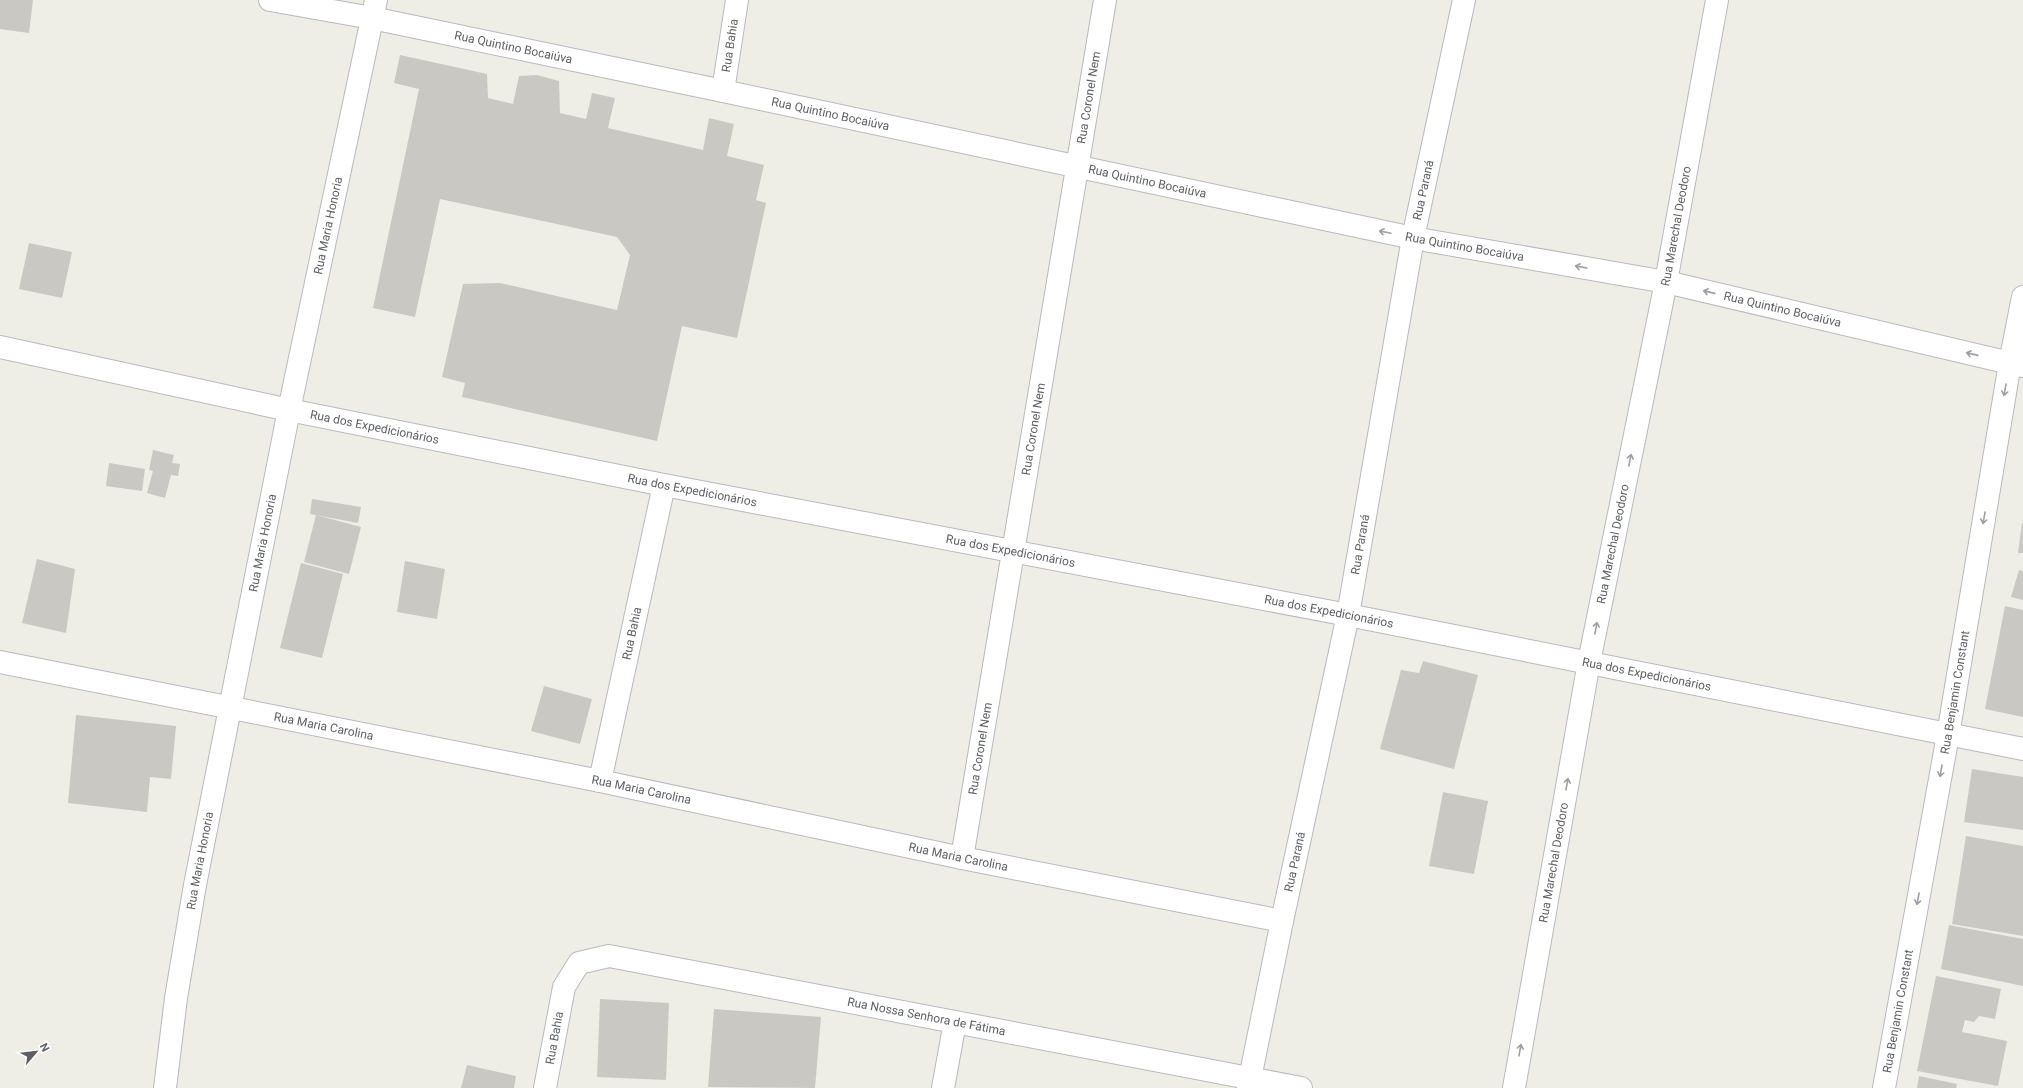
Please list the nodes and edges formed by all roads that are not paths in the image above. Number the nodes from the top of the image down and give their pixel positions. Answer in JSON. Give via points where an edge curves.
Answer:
{"nodes":[{"id":1,"x":270,"y":0,"type":"edge"},
{"id":2,"x":737,"y":0,"type":"edge"},
{"id":3,"x":1105,"y":0,"type":"edge"},
{"id":4,"x":1464,"y":0,"type":"edge"},
{"id":5,"x":1717,"y":0,"type":"edge"},
{"id":6,"x":374,"y":9,"type":"edge"},
{"id":7,"x":723,"y":91,"type":"junction"},
{"id":8,"x":1076,"y":167,"type":"junction"},
{"id":9,"x":1413,"y":238,"type":"junction"},
{"id":10,"x":1666,"y":282,"type":"junction"},
{"id":11,"x":2023,"y":297,"type":"edge"},
{"id":12,"x":0,"y":347,"type":"edge"},
{"id":13,"x":2016,"y":364,"type":"edge"},
{"id":14,"x":289,"y":410,"type":"junction"},
{"id":15,"x":664,"y":485,"type":"junction"},
{"id":16,"x":1013,"y":551,"type":"junction"},
{"id":17,"x":1348,"y":615,"type":"junction"},
{"id":18,"x":0,"y":662,"type":"edge"},
{"id":19,"x":1589,"y":662,"type":"junction"},
{"id":20,"x":230,"y":706,"type":"junction"},
{"id":21,"x":1948,"y":735,"type":"junction"},
{"id":22,"x":2023,"y":749,"type":"edge"},
{"id":23,"x":600,"y":781,"type":"junction"},
{"id":24,"x":962,"y":858,"type":"junction"},
{"id":25,"x":1282,"y":921,"type":"junction"},
{"id":26,"x":564,"y":987,"type":"joint"},
{"id":27,"x":955,"y":1022,"type":"junction"},
{"id":28,"x":1249,"y":1083,"type":"edge"},
{"id":29,"x":165,"y":1088,"type":"edge"},
{"id":30,"x":545,"y":1088,"type":"edge"},
{"id":31,"x":943,"y":1088,"type":"edge"},
{"id":32,"x":1301,"y":1088,"type":"edge"},
{"id":33,"x":1514,"y":1088,"type":"edge"},
{"id":34,"x":1884,"y":1088,"type":"edge"}],
"edges":[{"from":1,"to":6,"type":"street","name":"Rua Quintino Bocaiúva"},
{"from":2,"to":7,"type":"street","name":"Rua Bahia"},
{"from":3,"to":8,"type":"street","name":"Rua Coronel Nem"},
{"from":4,"to":9,"type":"street","name":"Rua Paraná"},
{"from":5,"to":10,"type":"street","name":"Rua Marechal Deodoro"},
{"from":6,"to":7,"type":"street","name":"Rua Quintino Bocaiúva"},
{"from":6,"to":14,"type":"street","name":"Rua Maria Honoria"},
{"from":7,"to":8,"type":"street","name":"Rua Quintino Bocaiúva"},
{"from":9,"to":8,"type":"street","name":"Rua Quintino Bocaiúva","one_way":true},
{"from":8,"to":16,"type":"street","name":"Rua Coronel Nem"},
{"from":10,"to":9,"type":"street","name":"Rua Quintino Bocaiúva","one_way":true},
{"from":9,"to":17,"type":"street","name":"Rua Paraná"},
{"from":13,"to":10,"type":"street","name":"Rua Quintino Bocaiúva","one_way":true},
{"from":19,"to":10,"type":"street","name":"Rua Marechal Deodoro","one_way":true},
{"from":11,"to":13,"type":"street","name":"Rua Benjamin Constant"},
{"from":12,"to":14,"type":"street","name":"Rua dos Expedicionários"},
{"from":13,"to":21,"type":"street","name":"Rua Benjamin Constant","one_way":true},
{"from":14,"to":15,"type":"street","name":"Rua dos Expedicionários"},
{"from":14,"to":20,"type":"street","name":"Rua Maria Honoria"},
{"from":15,"to":16,"type":"street","name":"Rua dos Expedicionários"},
{"from":15,"to":23,"type":"street","name":"Rua Bahia"},
{"from":16,"to":17,"type":"street","name":"Rua dos Expedicionários"},
{"from":16,"to":24,"type":"street","name":"Rua Coronel Nem"},
{"from":17,"to":19,"type":"street","name":"Rua dos Expedicionários"},
{"from":17,"to":25,"type":"street","name":"Rua Paraná"},
{"from":18,"to":20,"type":"street","name":"Rua Maria Carolina"},
{"from":19,"to":21,"type":"street","name":"Rua dos Expedicionários"},
{"from":33,"to":19,"type":"street","name":"Rua Marechal Deodoro","one_way":true},
{"from":20,"to":23,"type":"street","name":"Rua Maria Carolina"},
{"from":20,"to":29,"type":"street","name":"Rua Maria Honoria","via":[[176,998]]},
{"from":21,"to":22,"type":"street","name":"Rua dos Expedicionários"},
{"from":21,"to":34,"type":"street","name":"Rua Benjamin Constant","one_way":true},
{"from":23,"to":24,"type":"street","name":"Rua Maria Carolina"},
{"from":24,"to":25,"type":"street","name":"Rua Maria Carolina"},
{"from":25,"to":28,"type":"street","name":"Rua Paraná"},
{"from":26,"to":27,"type":"street","name":"Rua Nossa Senhora de Fátima","via":[[579,963],[609,956]]},
{"from":26,"to":30,"type":"street","name":"Rua Bahia"},
{"from":27,"to":28,"type":"street","name":"Rua Nossa Senhora de Fátima"},
{"from":27,"to":31,"type":"street"},
{"from":28,"to":32,"type":"street","name":"Rua Nossa Senhora de Fátima"}]}
